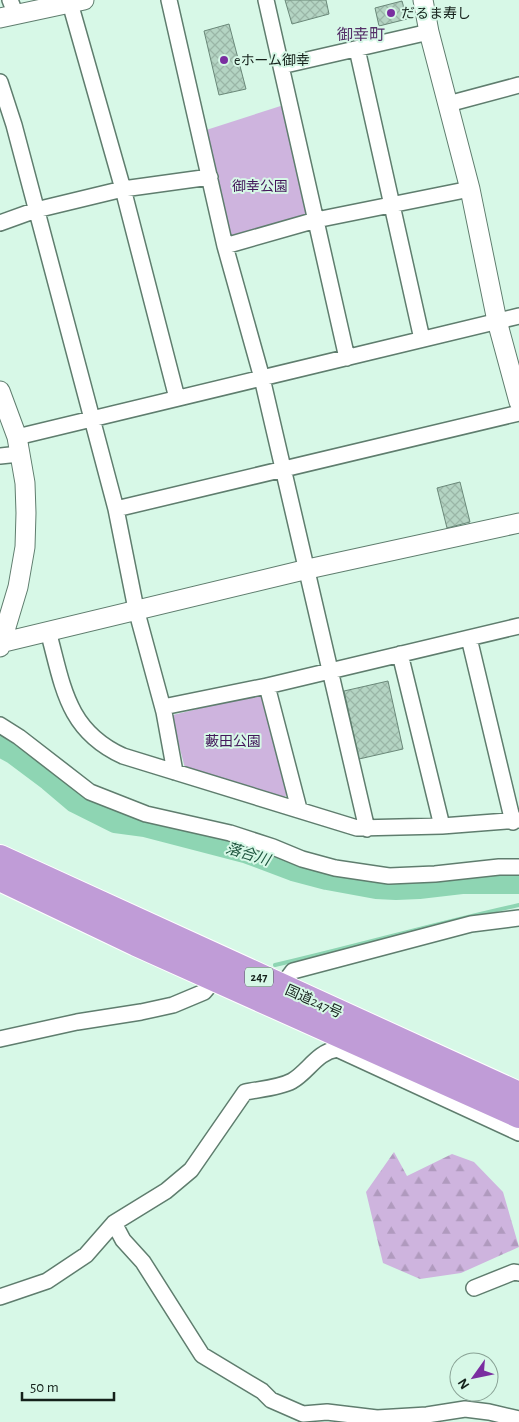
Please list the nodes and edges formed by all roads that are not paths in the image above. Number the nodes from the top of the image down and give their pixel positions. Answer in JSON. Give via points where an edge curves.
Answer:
{"nodes":[{"id":1,"x":169,"y":0,"type":"edge"},
{"id":2,"x":266,"y":0,"type":"edge"},
{"id":3,"x":423,"y":0,"type":"edge"},
{"id":4,"x":77,"y":2,"type":"edge"},
{"id":5,"x":9,"y":11,"type":"edge"},
{"id":6,"x":429,"y":32,"type":"junction"},
{"id":7,"x":357,"y":49,"type":"junction"},
{"id":8,"x":282,"y":66,"type":"junction"},
{"id":9,"x":0,"y":82,"type":"edge"},
{"id":10,"x":519,"y":85,"type":"edge"},
{"id":11,"x":448,"y":104,"type":"junction"},
{"id":12,"x":210,"y":177,"type":"junction"},
{"id":13,"x":123,"y":189,"type":"junction"},
{"id":14,"x":470,"y":189,"type":"junction"},
{"id":15,"x":391,"y":204,"type":"junction"},
{"id":16,"x":36,"y":210,"type":"junction"},
{"id":17,"x":316,"y":220,"type":"junction"},
{"id":18,"x":0,"y":224,"type":"edge"},
{"id":19,"x":225,"y":246,"type":"junction"},
{"id":20,"x":519,"y":316,"type":"edge"},
{"id":21,"x":497,"y":321,"type":"junction"},
{"id":22,"x":422,"y":339,"type":"junction"},
{"id":23,"x":347,"y":358,"type":"junction"},
{"id":24,"x":262,"y":378,"type":"junction"},
{"id":25,"x":0,"y":390,"type":"edge"},
{"id":26,"x":177,"y":398,"type":"junction"},
{"id":27,"x":519,"y":402,"type":"edge"},
{"id":28,"x":519,"y":413,"type":"edge"},
{"id":29,"x":92,"y":419,"type":"junction"},
{"id":30,"x":18,"y":446,"type":"junction"},
{"id":31,"x":0,"y":456,"type":"edge"},
{"id":32,"x":284,"y":469,"type":"junction"},
{"id":33,"x":116,"y":509,"type":"junction"},
{"id":34,"x":519,"y":523,"type":"edge"},
{"id":35,"x":308,"y":569,"type":"junction"},
{"id":36,"x":136,"y":609,"type":"junction"},
{"id":37,"x":519,"y":626,"type":"edge"},
{"id":38,"x":48,"y":631,"type":"junction"},
{"id":39,"x":469,"y":638,"type":"junction"},
{"id":40,"x":1,"y":644,"type":"edge"},
{"id":41,"x":400,"y":654,"type":"junction"},
{"id":42,"x":331,"y":671,"type":"junction"},
{"id":43,"x":267,"y":686,"type":"junction"},
{"id":44,"x":163,"y":707,"type":"junction"},
{"id":45,"x":0,"y":725,"type":"edge"},
{"id":46,"x":175,"y":772,"type":"junction"},
{"id":47,"x":299,"y":809,"type":"junction"},
{"id":48,"x":516,"y":821,"type":"edge"},
{"id":49,"x":442,"y":826,"type":"junction"},
{"id":50,"x":367,"y":829,"type":"junction"},
{"id":51,"x":0,"y":857,"type":"edge"},
{"id":52,"x":519,"y":868,"type":"edge"},
{"id":53,"x":0,"y":879,"type":"edge"},
{"id":54,"x":519,"y":918,"type":"edge"},
{"id":55,"x":215,"y":979,"type":"junction"},
{"id":56,"x":281,"y":987,"type":"junction"},
{"id":57,"x":0,"y":1039,"type":"edge"},
{"id":58,"x":519,"y":1094,"type":"edge"},
{"id":59,"x":519,"y":1116,"type":"edge"},
{"id":60,"x":519,"y":1133,"type":"edge"},
{"id":61,"x":114,"y":1223,"type":"junction"},
{"id":62,"x":519,"y":1273,"type":"edge"},
{"id":63,"x":474,"y":1288,"type":"dead end"},
{"id":64,"x":0,"y":1297,"type":"edge"},
{"id":65,"x":519,"y":1419,"type":"edge"}],
"edges":[{"from":1,"to":12,"type":"street"},
{"from":2,"to":8,"type":"street"},
{"from":3,"to":6,"type":"street"},
{"from":4,"to":5,"type":"street"},
{"from":4,"to":13,"type":"street"},
{"from":6,"to":7,"type":"street"},
{"from":6,"to":11,"type":"street"},
{"from":7,"to":8,"type":"street"},
{"from":7,"to":15,"type":"street"},
{"from":8,"to":17,"type":"street"},
{"from":9,"to":16,"type":"street"},
{"from":10,"to":11,"type":"street"},
{"from":11,"to":14,"type":"street"},
{"from":12,"to":13,"type":"street"},
{"from":12,"to":19,"type":"street"},
{"from":13,"to":16,"type":"street"},
{"from":13,"to":26,"type":"street"},
{"from":14,"to":15,"type":"street"},
{"from":14,"to":21,"type":"street"},
{"from":15,"to":17,"type":"street"},
{"from":15,"to":22,"type":"street"},
{"from":16,"to":18,"type":"street"},
{"from":16,"to":29,"type":"street"},
{"from":17,"to":19,"type":"street"},
{"from":17,"to":23,"type":"street"},
{"from":19,"to":24,"type":"street"},
{"from":20,"to":21,"type":"street"},
{"from":21,"to":22,"type":"street"},
{"from":21,"to":27,"type":"street"},
{"from":22,"to":23,"type":"street"},
{"from":23,"to":24,"type":"street"},
{"from":24,"to":26,"type":"street"},
{"from":24,"to":32,"type":"street"},
{"from":25,"to":30,"type":"street"},
{"from":26,"to":29,"type":"street"},
{"from":28,"to":32,"type":"street"},
{"from":29,"to":30,"type":"street"},
{"from":29,"to":33,"type":"street"},
{"from":30,"to":31,"type":"street"},
{"from":30,"to":40,"type":"street","via":[[25,484],[25,547],[18,586]]},
{"from":32,"to":33,"type":"street"},
{"from":32,"to":35,"type":"street"},
{"from":33,"to":36,"type":"street"},
{"from":34,"to":35,"type":"street"},
{"from":35,"to":36,"type":"street"},
{"from":35,"to":42,"type":"street"},
{"from":36,"to":38,"type":"street"},
{"from":36,"to":44,"type":"street"},
{"from":37,"to":39,"type":"street"},
{"from":38,"to":40,"type":"street"},
{"from":38,"to":46,"type":"street","via":[[68,704],[88,732],[111,750]]},
{"from":39,"to":41,"type":"street"},
{"from":39,"to":48,"type":"street"},
{"from":41,"to":42,"type":"street"},
{"from":41,"to":49,"type":"street"},
{"from":42,"to":43,"type":"street"},
{"from":42,"to":50,"type":"street"},
{"from":43,"to":44,"type":"street"},
{"from":43,"to":47,"type":"street"},
{"from":44,"to":46,"type":"street"},
{"from":45,"to":52,"type":"street","via":[[90,792],[146,814],[230,833],[302,859],[335,868],[389,876]]},
{"from":46,"to":47,"type":"street"},
{"from":47,"to":50,"type":"street"},
{"from":48,"to":49,"type":"street"},
{"from":49,"to":50,"type":"street"},
{"from":51,"to":56,"type":"highway","name":"国道247号","number":"247"},
{"from":53,"to":55,"type":"highway","name":"国道247号","number":"247"},
{"from":54,"to":56,"type":"street","via":[[471,924],[293,971]]},
{"from":55,"to":57,"type":"street","via":[[204,992],[173,1004]]},
{"from":55,"to":59,"type":"highway","name":"国道247号","number":"247"},
{"from":56,"to":58,"type":"highway","name":"国道247号","number":"247"},
{"from":60,"to":61,"type":"street","via":[[337,1049],[328,1051],[294,1080],[245,1092],[191,1170],[166,1191]]},
{"from":61,"to":64,"type":"street","via":[[86,1255],[47,1280]]},
{"from":61,"to":65,"type":"street","via":[[202,1355],[271,1400],[303,1414],[327,1412],[377,1418],[465,1410]]},
{"from":62,"to":63,"type":"street","via":[[514,1272]]}]}
